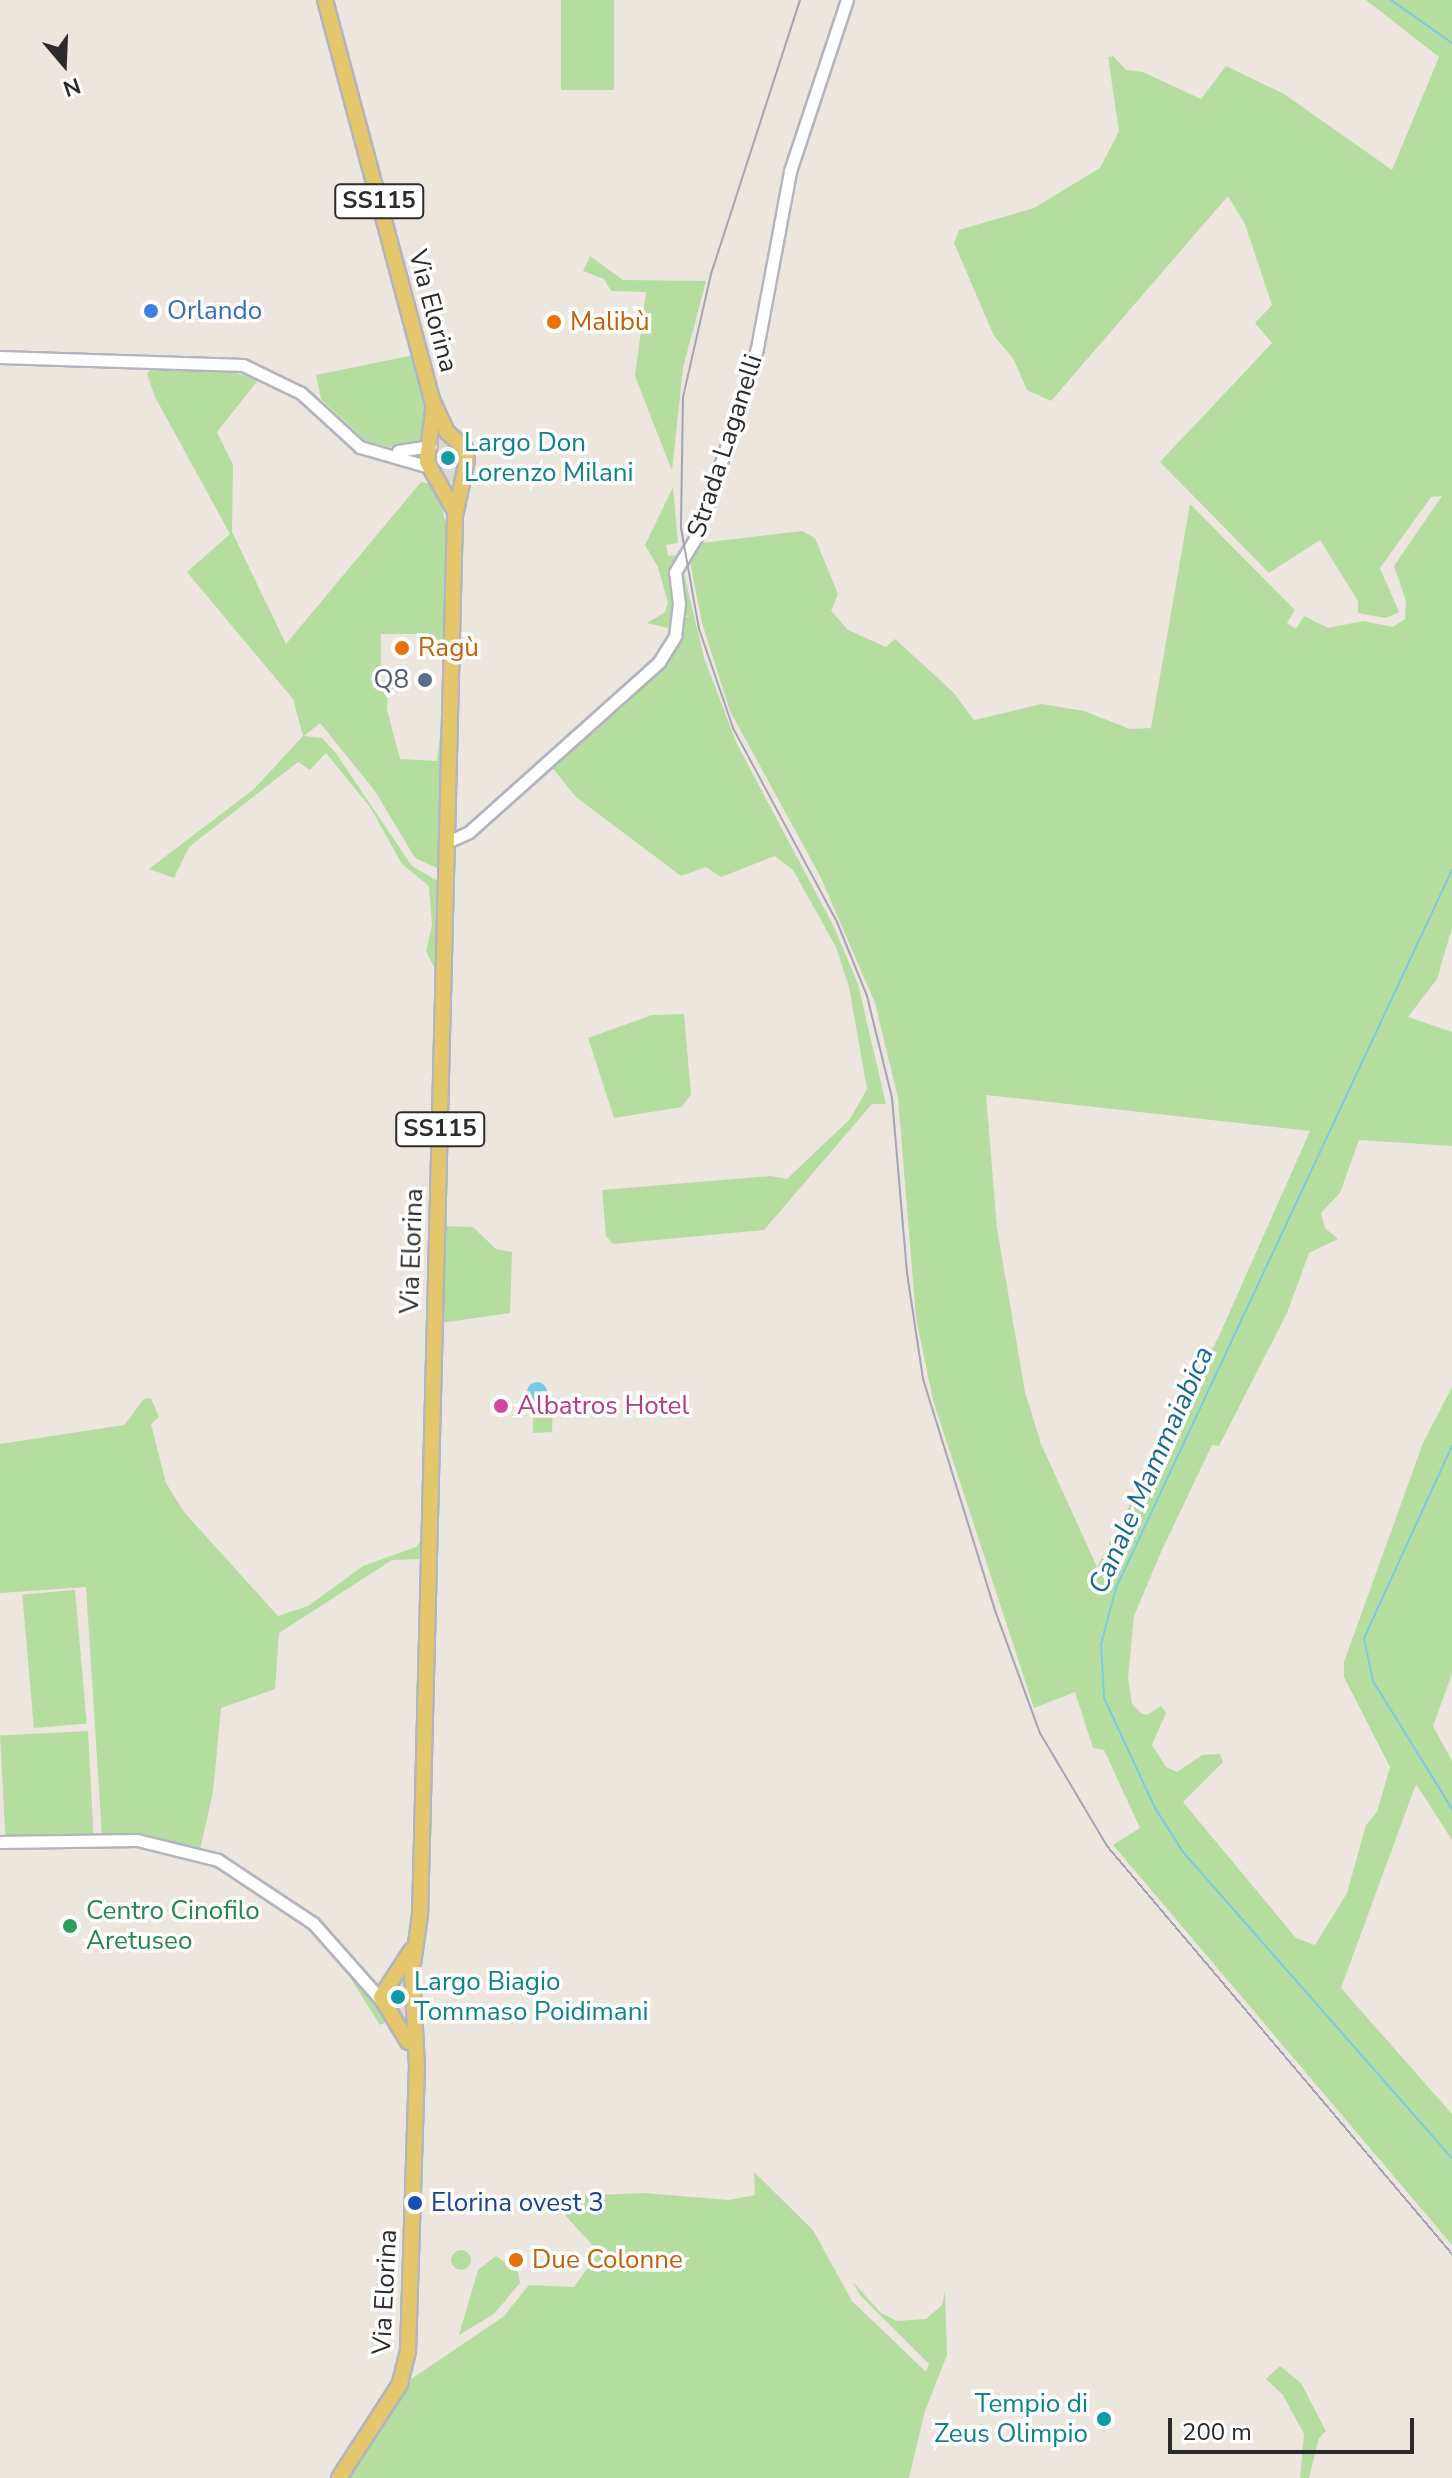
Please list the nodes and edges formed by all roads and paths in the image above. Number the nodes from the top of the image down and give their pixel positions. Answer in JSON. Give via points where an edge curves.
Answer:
{"nodes":[{"id":1,"x":325,"y":0,"type":"edge"},
{"id":2,"x":847,"y":0,"type":"edge"},
{"id":3,"x":0,"y":357,"type":"edge"},
{"id":4,"x":433,"y":402,"type":"junction"},
{"id":5,"x":455,"y":440,"type":"junction"},
{"id":6,"x":432,"y":445,"type":"junction"},
{"id":7,"x":385,"y":452,"type":"junction"},
{"id":8,"x":433,"y":471,"type":"junction"},
{"id":9,"x":462,"y":472,"type":"junction"},
{"id":10,"x":455,"y":516,"type":"junction"},
{"id":11,"x":447,"y":842,"type":"junction"},
{"id":12,"x":0,"y":1842,"type":"edge"},
{"id":13,"x":417,"y":1940,"type":"junction"},
{"id":14,"x":344,"y":1960,"type":"junction"},
{"id":15,"x":391,"y":1980,"type":"junction"},
{"id":16,"x":413,"y":1996,"type":"junction"},
{"id":17,"x":386,"y":2006,"type":"junction"},
{"id":18,"x":416,"y":2090,"type":"junction"},
{"id":19,"x":339,"y":2478,"type":"edge"}],
"edges":[{"from":1,"to":4,"type":"main road","name":"Via Elorina","number":"SS115"},
{"from":2,"to":11,"type":"street","name":"Strada Laganelli","via":[[790,171],[743,397],[696,537],[675,572],[675,636],[648,672],[469,832]]},
{"from":3,"to":7,"type":"street","via":[[243,365],[301,393],[352,442]]},
{"from":4,"to":5,"type":"main road"},
{"from":4,"to":6,"type":"main road"},
{"from":5,"to":6,"type":"main road"},
{"from":5,"to":9,"type":"main road","via":[[467,454]]},
{"from":6,"to":7,"type":"street"},
{"from":6,"to":8,"type":"main road"},
{"from":7,"to":8,"type":"street"},
{"from":8,"to":9,"type":"main road","via":[[450,478]]},
{"from":8,"to":10,"type":"main road"},
{"from":9,"to":10,"type":"main road","name":"Via Elorina"},
{"from":10,"to":11,"type":"main road","name":"Via Elorina","number":"SS115"},
{"from":11,"to":13,"type":"main road","name":"Via Elorina","number":"SS115"},
{"from":12,"to":14,"type":"street","via":[[137,1840],[189,1850],[261,1885],[313,1923]]},
{"from":13,"to":15,"type":"main road"},
{"from":13,"to":16,"type":"main road","name":"Via Elorina"},
{"from":14,"to":15,"type":"street"},
{"from":14,"to":17,"type":"street"},
{"from":15,"to":16,"type":"main road","via":[[402,1979]]},
{"from":15,"to":17,"type":"main road"},
{"from":16,"to":17,"type":"main road","via":[[406,2011]]},
{"from":16,"to":18,"type":"main road","name":"Via Elorina"},
{"from":17,"to":18,"type":"main road","via":[[408,2041]]},
{"from":18,"to":19,"type":"main road","name":"Via Elorina","via":[[407,2365]]}]}
